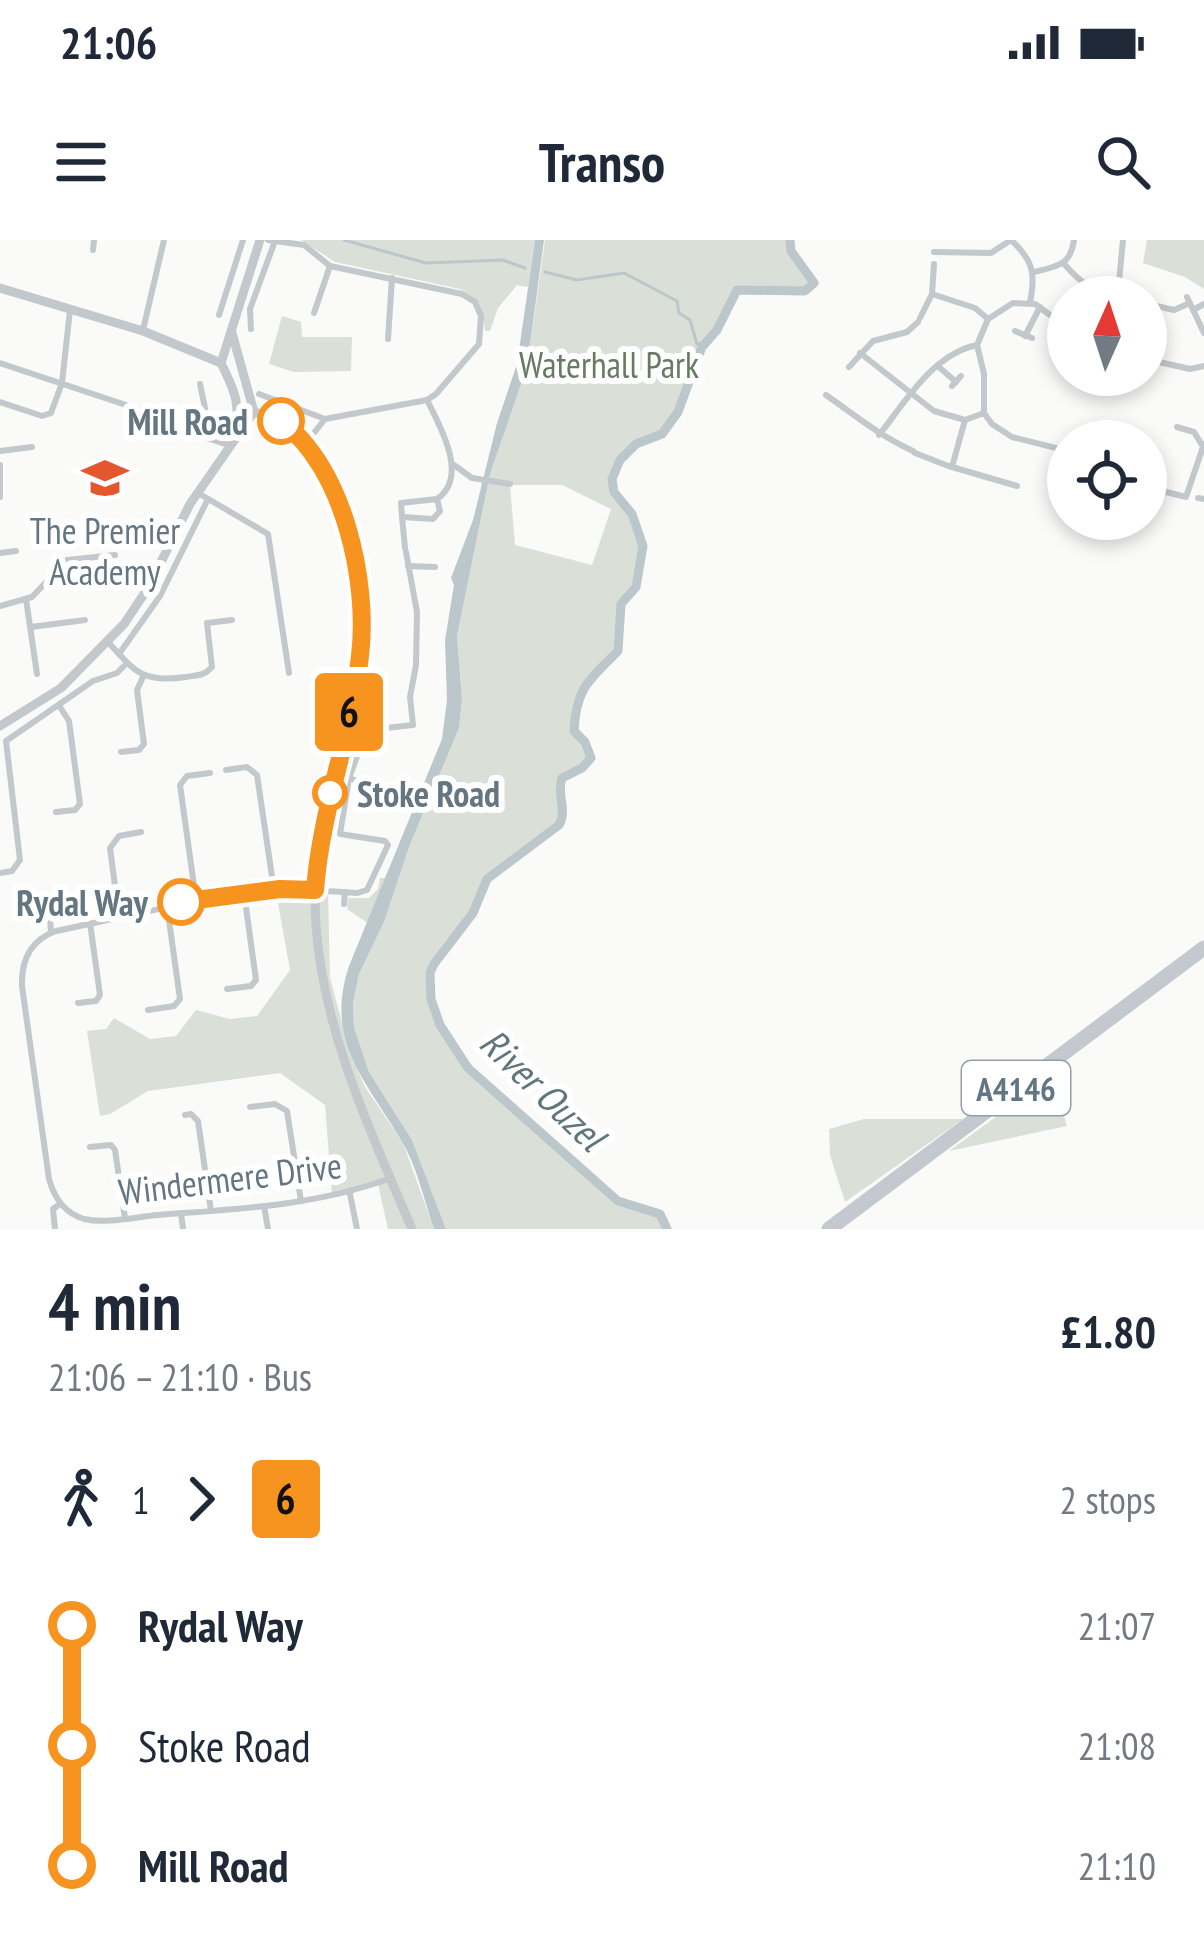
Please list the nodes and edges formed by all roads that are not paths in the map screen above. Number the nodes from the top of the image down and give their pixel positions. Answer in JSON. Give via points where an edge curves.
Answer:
{"nodes":[{"id":1,"x":94,"y":240,"type":"edge"},
{"id":2,"x":164,"y":240,"type":"edge"},
{"id":3,"x":243,"y":240,"type":"edge"},
{"id":4,"x":268,"y":240,"type":"edge"},
{"id":5,"x":1074,"y":240,"type":"edge"},
{"id":6,"x":1123,"y":240,"type":"edge"},
{"id":7,"x":93,"y":250,"type":"dead end"},
{"id":8,"x":934,"y":252,"type":"dead end"},
{"id":9,"x":934,"y":264,"type":"dead end"},
{"id":10,"x":1065,"y":265,"type":"junction"},
{"id":11,"x":330,"y":266,"type":"junction"},
{"id":12,"x":1034,"y":272,"type":"junction"},
{"id":13,"x":392,"y":278,"type":"junction"},
{"id":14,"x":0,"y":288,"type":"edge"},
{"id":15,"x":932,"y":294,"type":"junction"},
{"id":16,"x":1030,"y":302,"type":"junction"},
{"id":17,"x":1190,"y":303,"type":"junction"},
{"id":18,"x":1204,"y":304,"type":"edge"},
{"id":19,"x":71,"y":307,"type":"junction"},
{"id":20,"x":1040,"y":307,"type":"junction"},
{"id":21,"x":1167,"y":308,"type":"edge"},
{"id":22,"x":1047,"y":312,"type":"edge"},
{"id":23,"x":314,"y":313,"type":"dead end"},
{"id":24,"x":219,"y":315,"type":"dead end"},
{"id":25,"x":988,"y":319,"type":"junction"},
{"id":26,"x":251,"y":328,"type":"dead end"},
{"id":27,"x":143,"y":331,"type":"junction"},
{"id":28,"x":1015,"y":332,"type":"dead end"},
{"id":29,"x":1204,"y":333,"type":"edge"},
{"id":30,"x":388,"y":338,"type":"dead end"},
{"id":31,"x":977,"y":345,"type":"junction"},
{"id":32,"x":860,"y":353,"type":"junction"},
{"id":33,"x":0,"y":363,"type":"edge"},
{"id":34,"x":229,"y":364,"type":"junction"},
{"id":35,"x":1167,"y":364,"type":"edge"},
{"id":36,"x":1204,"y":366,"type":"edge"},
{"id":37,"x":849,"y":367,"type":"dead end"},
{"id":38,"x":939,"y":367,"type":"junction"},
{"id":39,"x":956,"y":381,"type":"dead end"},
{"id":40,"x":62,"y":383,"type":"junction"},
{"id":41,"x":200,"y":384,"type":"dead end"},
{"id":42,"x":259,"y":394,"type":"dead end"},
{"id":43,"x":911,"y":394,"type":"junction"},
{"id":44,"x":826,"y":395,"type":"dead end"},
{"id":45,"x":427,"y":400,"type":"junction"},
{"id":46,"x":0,"y":403,"type":"edge"},
{"id":47,"x":246,"y":413,"type":"junction"},
{"id":48,"x":984,"y":413,"type":"junction"},
{"id":49,"x":156,"y":415,"type":"dead end"},
{"id":50,"x":325,"y":419,"type":"junction"},
{"id":51,"x":965,"y":420,"type":"junction"},
{"id":52,"x":1177,"y":427,"type":"dead end"},
{"id":53,"x":879,"y":435,"type":"junction"},
{"id":54,"x":307,"y":443,"type":"junction"},
{"id":55,"x":1203,"y":444,"type":"edge"},
{"id":56,"x":231,"y":446,"type":"junction"},
{"id":57,"x":1047,"y":446,"type":"edge"},
{"id":58,"x":32,"y":447,"type":"dead end"},
{"id":59,"x":0,"y":451,"type":"edge"},
{"id":60,"x":0,"y":465,"type":"edge"},
{"id":61,"x":454,"y":465,"type":"junction"},
{"id":62,"x":952,"y":467,"type":"junction"},
{"id":63,"x":510,"y":484,"type":"dead end"},
{"id":64,"x":1017,"y":486,"type":"dead end"},
{"id":65,"x":1167,"y":492,"type":"edge"},
{"id":66,"x":203,"y":496,"type":"junction"},
{"id":67,"x":5,"y":497,"type":"edge"},
{"id":68,"x":437,"y":499,"type":"junction"},
{"id":69,"x":402,"y":518,"type":"junction"},
{"id":70,"x":16,"y":551,"type":"dead end"},
{"id":71,"x":0,"y":553,"type":"edge"},
{"id":72,"x":115,"y":555,"type":"dead end"},
{"id":73,"x":408,"y":566,"type":"junction"},
{"id":74,"x":435,"y":567,"type":"dead end"},
{"id":75,"x":26,"y":598,"type":"junction"},
{"id":76,"x":0,"y":605,"type":"edge"},
{"id":77,"x":86,"y":620,"type":"dead end"},
{"id":78,"x":232,"y":620,"type":"dead end"},
{"id":79,"x":32,"y":626,"type":"junction"},
{"id":80,"x":108,"y":642,"type":"junction"},
{"id":81,"x":119,"y":654,"type":"junction"},
{"id":82,"x":128,"y":663,"type":"junction"},
{"id":83,"x":289,"y":673,"type":"dead end"},
{"id":84,"x":37,"y":674,"type":"dead end"},
{"id":85,"x":142,"y":676,"type":"junction"},
{"id":86,"x":60,"y":706,"type":"junction"},
{"id":87,"x":347,"y":720,"type":"junction"},
{"id":88,"x":1,"y":724,"type":"edge"},
{"id":89,"x":367,"y":730,"type":"junction"},
{"id":90,"x":121,"y":752,"type":"dead end"},
{"id":91,"x":226,"y":770,"type":"dead end"},
{"id":92,"x":210,"y":773,"type":"dead end"},
{"id":93,"x":349,"y":778,"type":"junction"},
{"id":94,"x":404,"y":798,"type":"dead end"},
{"id":95,"x":56,"y":812,"type":"dead end"},
{"id":96,"x":141,"y":832,"type":"dead end"},
{"id":97,"x":110,"y":858,"type":"junction"},
{"id":98,"x":100,"y":860,"type":"dead end"},
{"id":99,"x":0,"y":873,"type":"edge"},
{"id":100,"x":274,"y":890,"type":"junction"},
{"id":101,"x":315,"y":890,"type":"junction"},
{"id":102,"x":345,"y":892,"type":"junction"},
{"id":103,"x":244,"y":893,"type":"junction"},
{"id":104,"x":72,"y":897,"type":"dead end"},
{"id":105,"x":196,"y":900,"type":"junction"},
{"id":106,"x":344,"y":904,"type":"dead end"},
{"id":107,"x":167,"y":906,"type":"junction"},
{"id":108,"x":119,"y":916,"type":"junction"},
{"id":109,"x":90,"y":923,"type":"junction"},
{"id":110,"x":51,"y":932,"type":"junction"},
{"id":111,"x":1204,"y":948,"type":"edge"},
{"id":112,"x":189,"y":977,"type":"dead end"},
{"id":113,"x":178,"y":979,"type":"junction"},
{"id":114,"x":110,"y":984,"type":"dead end"},
{"id":115,"x":98,"y":986,"type":"junction"},
{"id":116,"x":227,"y":989,"type":"dead end"},
{"id":117,"x":78,"y":1004,"type":"dead end"},
{"id":118,"x":148,"y":1010,"type":"dead end"},
{"id":119,"x":250,"y":1107,"type":"dead end"},
{"id":120,"x":185,"y":1114,"type":"dead end"},
{"id":121,"x":89,"y":1147,"type":"dead end"},
{"id":122,"x":388,"y":1180,"type":"junction"},
{"id":123,"x":350,"y":1194,"type":"junction"},
{"id":124,"x":301,"y":1201,"type":"junction"},
{"id":125,"x":60,"y":1204,"type":"junction"},
{"id":126,"x":264,"y":1206,"type":"junction"},
{"id":127,"x":211,"y":1210,"type":"junction"},
{"id":128,"x":181,"y":1214,"type":"junction"},
{"id":129,"x":125,"y":1218,"type":"junction"},
{"id":130,"x":55,"y":1229,"type":"edge"},
{"id":131,"x":183,"y":1229,"type":"edge"},
{"id":132,"x":268,"y":1229,"type":"edge"},
{"id":133,"x":357,"y":1229,"type":"edge"},
{"id":134,"x":412,"y":1229,"type":"edge"},
{"id":135,"x":829,"y":1229,"type":"edge"}],
"edges":[{"from":1,"to":7,"type":"street"},
{"from":2,"to":27,"type":"street"},
{"from":3,"to":24,"type":"street"},
{"from":4,"to":11,"type":"street","via":[[304,245]]},
{"from":4,"to":26,"type":"street"},
{"from":4,"to":34,"type":"street","via":[[232,333]]},
{"from":5,"to":10,"type":"street"},
{"from":6,"to":10,"type":"street","via":[[1118,292],[1088,286]]},
{"from":8,"to":12,"type":"street","via":[[991,253],[1011,240]]},
{"from":9,"to":15,"type":"street"},
{"from":10,"to":12,"type":"street"},
{"from":11,"to":13,"type":"street"},
{"from":11,"to":23,"type":"street"},
{"from":12,"to":16,"type":"street"},
{"from":13,"to":30,"type":"street"},
{"from":13,"to":45,"type":"street","via":[[462,294],[481,316],[479,344]]},
{"from":14,"to":19,"type":"street"},
{"from":15,"to":25,"type":"street"},
{"from":15,"to":32,"type":"street","via":[[907,332]]},
{"from":16,"to":20,"type":"street"},
{"from":16,"to":25,"type":"street","via":[[1004,306]]},
{"from":17,"to":18,"type":"street"},
{"from":17,"to":21,"type":"street"},
{"from":17,"to":29,"type":"street"},
{"from":19,"to":27,"type":"street"},
{"from":19,"to":40,"type":"street"},
{"from":20,"to":22,"type":"street"},
{"from":20,"to":28,"type":"street","via":[[1029,337]]},
{"from":25,"to":31,"type":"street"},
{"from":27,"to":34,"type":"street"},
{"from":31,"to":38,"type":"street","via":[[956,350]]},
{"from":31,"to":48,"type":"street"},
{"from":32,"to":37,"type":"street"},
{"from":32,"to":43,"type":"street"},
{"from":33,"to":40,"type":"street"},
{"from":34,"to":47,"type":"street"},
{"from":35,"to":36,"type":"street"},
{"from":38,"to":39,"type":"street"},
{"from":38,"to":43,"type":"street"},
{"from":40,"to":46,"type":"street","via":[[42,416]]},
{"from":40,"to":49,"type":"street"},
{"from":41,"to":56,"type":"street","via":[[204,437]]},
{"from":42,"to":50,"type":"street"},
{"from":43,"to":51,"type":"street"},
{"from":43,"to":53,"type":"street"},
{"from":44,"to":53,"type":"street"},
{"from":45,"to":50,"type":"street"},
{"from":45,"to":61,"type":"street"},
{"from":47,"to":54,"type":"street","via":[[281,421]]},
{"from":47,"to":56,"type":"street"},
{"from":48,"to":51,"type":"street"},
{"from":48,"to":57,"type":"street","via":[[999,431]]},
{"from":50,"to":54,"type":"street"},
{"from":51,"to":62,"type":"street"},
{"from":52,"to":55,"type":"street"},
{"from":53,"to":62,"type":"street"},
{"from":54,"to":87,"type":"street","via":[[336,494],[355,567],[361,650]]},
{"from":55,"to":65,"type":"street","via":[[1186,497]]},
{"from":56,"to":66,"type":"street"},
{"from":58,"to":59,"type":"street"},
{"from":60,"to":67,"type":"street"},
{"from":61,"to":63,"type":"street","via":[[480,481]]},
{"from":61,"to":68,"type":"street","via":[[451,486]]},
{"from":62,"to":64,"type":"street"},
{"from":66,"to":80,"type":"street"},
{"from":66,"to":81,"type":"street","via":[[160,596]]},
{"from":66,"to":83,"type":"street","via":[[268,534]]},
{"from":68,"to":69,"type":"street","via":[[400,503]]},
{"from":68,"to":69,"type":"street","via":[[433,519]]},
{"from":69,"to":73,"type":"street"},
{"from":70,"to":71,"type":"street"},
{"from":72,"to":75,"type":"street","via":[[67,560]]},
{"from":73,"to":74,"type":"street"},
{"from":73,"to":89,"type":"street","via":[[418,640],[413,725]]},
{"from":75,"to":76,"type":"street"},
{"from":75,"to":79,"type":"street"},
{"from":77,"to":79,"type":"street"},
{"from":78,"to":85,"type":"street","via":[[207,623],[209,672]]},
{"from":79,"to":84,"type":"street"},
{"from":80,"to":81,"type":"street"},
{"from":80,"to":88,"type":"street","via":[[51,696]]},
{"from":81,"to":82,"type":"street"},
{"from":82,"to":85,"type":"street"},
{"from":82,"to":86,"type":"street"},
{"from":85,"to":90,"type":"street","via":[[144,744]]},
{"from":86,"to":95,"type":"street","via":[[80,804]]},
{"from":86,"to":99,"type":"street","via":[[6,741],[20,860]]},
{"from":87,"to":89,"type":"street"},
{"from":87,"to":101,"type":"street"},
{"from":89,"to":93,"type":"street"},
{"from":91,"to":100,"type":"street","via":[[247,767],[257,775]]},
{"from":92,"to":105,"type":"street","via":[[180,784]]},
{"from":93,"to":94,"type":"street"},
{"from":93,"to":102,"type":"street","via":[[340,834],[388,845],[369,888]]},
{"from":96,"to":97,"type":"street","via":[[115,839]]},
{"from":97,"to":98,"type":"street"},
{"from":97,"to":108,"type":"street"},
{"from":100,"to":101,"type":"street"},
{"from":100,"to":103,"type":"street"},
{"from":101,"to":102,"type":"street"},
{"from":101,"to":122,"type":"street","via":[[328,1005]]},
{"from":102,"to":106,"type":"street"},
{"from":103,"to":105,"type":"street"},
{"from":103,"to":116,"type":"street","via":[[256,980]]},
{"from":104,"to":110,"type":"street","via":[[49,904]]},
{"from":105,"to":107,"type":"street"},
{"from":107,"to":108,"type":"street"},
{"from":107,"to":113,"type":"street"},
{"from":108,"to":109,"type":"street"},
{"from":109,"to":110,"type":"street"},
{"from":109,"to":115,"type":"street"},
{"from":110,"to":125,"type":"street","via":[[29,951],[22,981],[49,1179]]},
{"from":111,"to":135,"type":"highway","number":"A4146"},
{"from":112,"to":113,"type":"street"},
{"from":113,"to":118,"type":"street","via":[[181,999]]},
{"from":114,"to":115,"type":"street"},
{"from":115,"to":117,"type":"street","via":[[96,1000]]},
{"from":119,"to":124,"type":"street","via":[[287,1111]]},
{"from":120,"to":127,"type":"street","via":[[198,1121]]},
{"from":121,"to":129,"type":"street","via":[[116,1150]]},
{"from":122,"to":123,"type":"street","name":"Windermere Drive"},
{"from":122,"to":134,"type":"street"},
{"from":123,"to":124,"type":"street","name":"Windermere Drive"},
{"from":123,"to":133,"type":"street"},
{"from":124,"to":126,"type":"street","name":"Windermere Drive"},
{"from":125,"to":129,"type":"street","name":"Windermere Drive","via":[[86,1219]]},
{"from":125,"to":130,"type":"street"},
{"from":126,"to":127,"type":"street","name":"Windermere Drive"},
{"from":126,"to":132,"type":"street"},
{"from":127,"to":128,"type":"street","name":"Windermere Drive"},
{"from":128,"to":129,"type":"street","name":"Windermere Drive"},
{"from":128,"to":131,"type":"street"}]}
